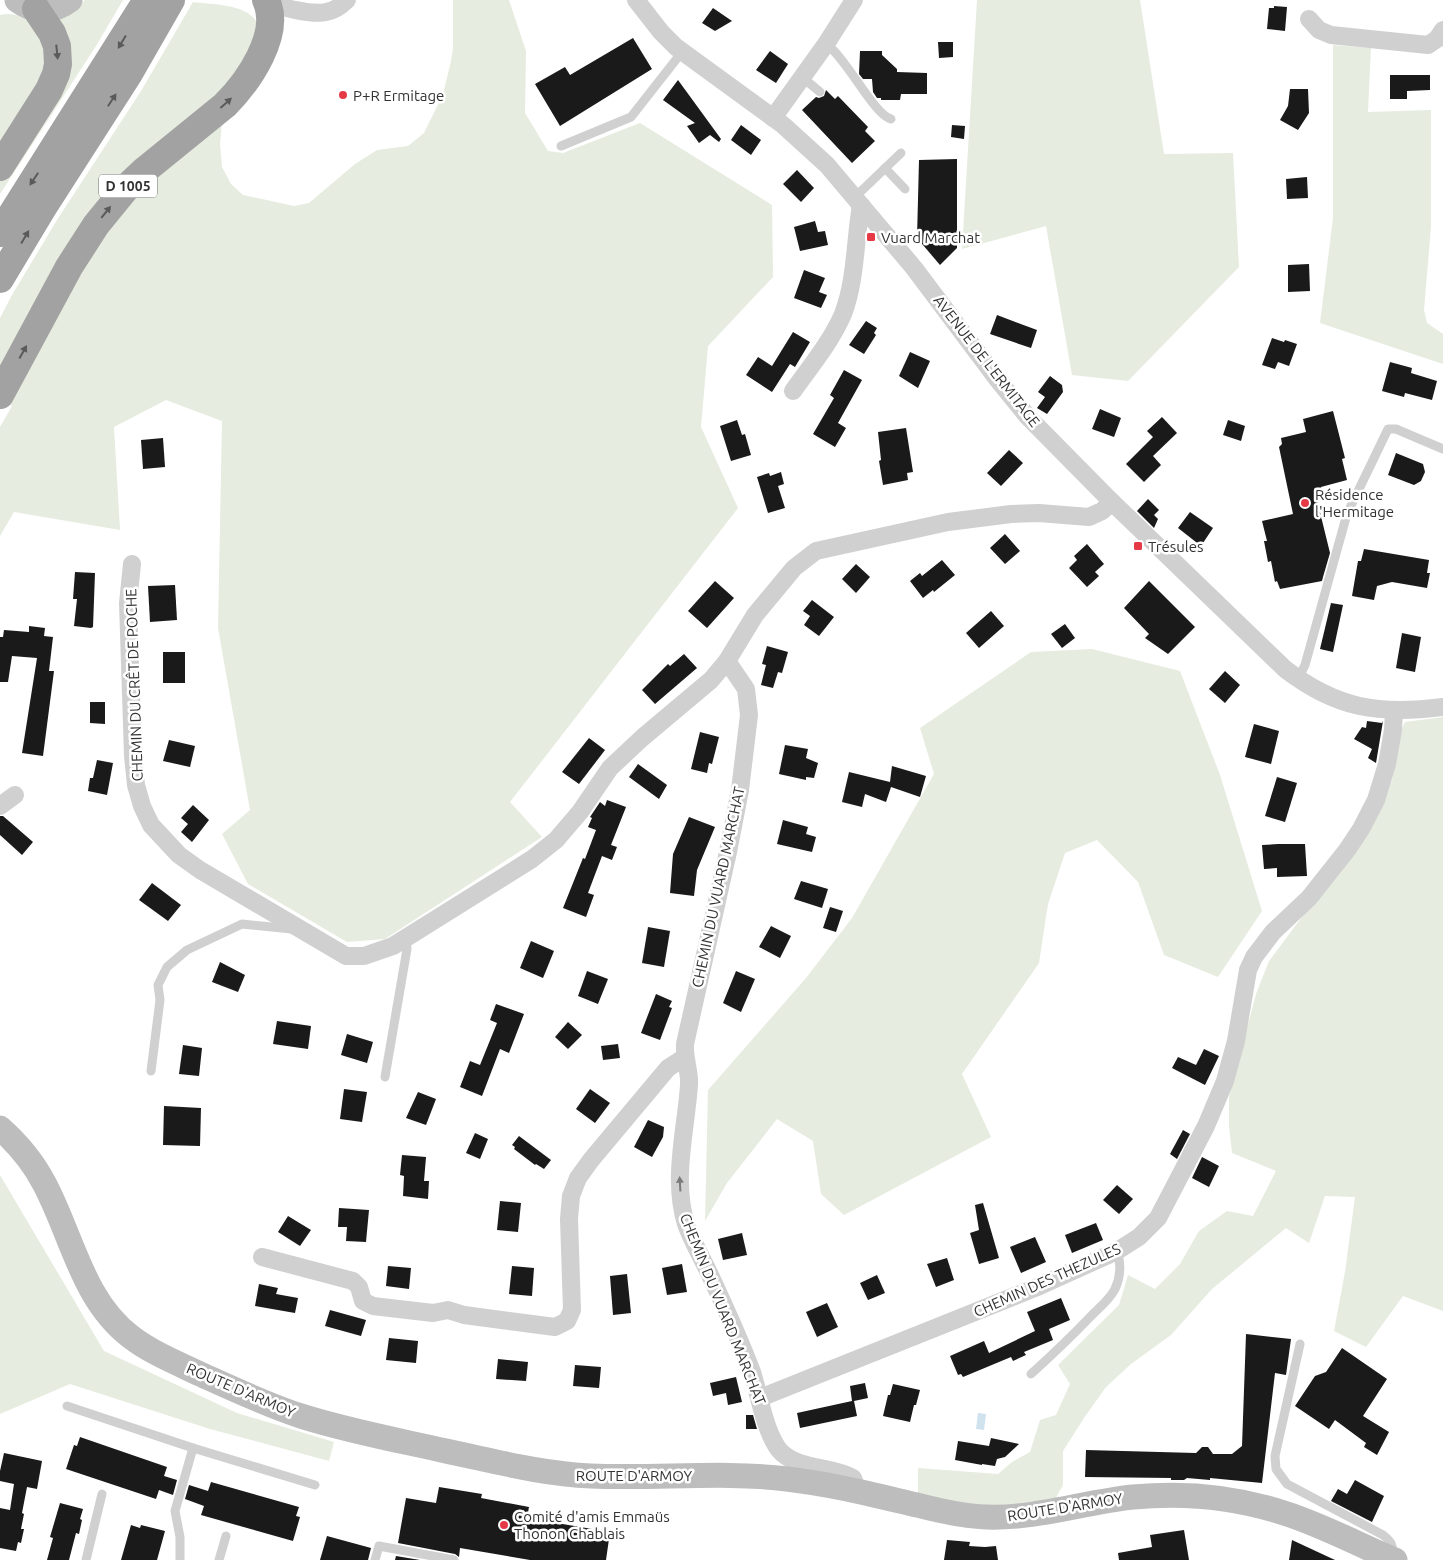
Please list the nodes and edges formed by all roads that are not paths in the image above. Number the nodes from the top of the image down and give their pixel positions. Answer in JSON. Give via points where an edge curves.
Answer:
{"nodes":[{"id":1,"x":70,"y":0,"type":"edge"},
{"id":2,"x":147,"y":0,"type":"edge"},
{"id":3,"x":171,"y":0,"type":"edge"},
{"id":4,"x":255,"y":0,"type":"edge"},
{"id":5,"x":262,"y":0,"type":"edge"},
{"id":6,"x":266,"y":0,"type":"edge"},
{"id":7,"x":306,"y":0,"type":"edge"},
{"id":8,"x":327,"y":0,"type":"edge"},
{"id":9,"x":347,"y":0,"type":"edge"},
{"id":10,"x":636,"y":0,"type":"edge"},
{"id":11,"x":854,"y":0,"type":"edge"},
{"id":12,"x":18,"y":5,"type":"edge"},
{"id":13,"x":1309,"y":19,"type":"dead end"},
{"id":14,"x":1443,"y":30,"type":"edge"},
{"id":15,"x":826,"y":44,"type":"junction"},
{"id":16,"x":682,"y":52,"type":"junction"},
{"id":17,"x":802,"y":77,"type":"junction"},
{"id":18,"x":820,"y":92,"type":"dead end"},
{"id":19,"x":773,"y":118,"type":"junction"},
{"id":20,"x":891,"y":119,"type":"dead end"},
{"id":21,"x":561,"y":146,"type":"dead end"},
{"id":22,"x":901,"y":153,"type":"dead end"},
{"id":23,"x":0,"y":167,"type":"edge"},
{"id":24,"x":885,"y":168,"type":"junction"},
{"id":25,"x":905,"y":189,"type":"dead end"},
{"id":26,"x":858,"y":201,"type":"junction"},
{"id":27,"x":0,"y":233,"type":"edge"},
{"id":28,"x":0,"y":279,"type":"edge"},
{"id":29,"x":793,"y":391,"type":"dead end"},
{"id":30,"x":0,"y":394,"type":"edge"},
{"id":31,"x":1443,"y":449,"type":"edge"},
{"id":32,"x":1112,"y":502,"type":"junction"},
{"id":33,"x":132,"y":564,"type":"dead end"},
{"id":34,"x":727,"y":661,"type":"junction"},
{"id":35,"x":1298,"y":679,"type":"junction"},
{"id":36,"x":1443,"y":707,"type":"edge"},
{"id":37,"x":1394,"y":711,"type":"junction"},
{"id":38,"x":14,"y":795,"type":"dead end"},
{"id":39,"x":0,"y":806,"type":"edge"},
{"id":40,"x":304,"y":930,"type":"junction"},
{"id":41,"x":406,"y":938,"type":"junction"},
{"id":42,"x":684,"y":1057,"type":"junction"},
{"id":43,"x":151,"y":1071,"type":"dead end"},
{"id":44,"x":385,"y":1077,"type":"dead end"},
{"id":45,"x":0,"y":1128,"type":"edge"},
{"id":46,"x":1117,"y":1251,"type":"junction"},
{"id":47,"x":262,"y":1258,"type":"dead end"},
{"id":48,"x":1300,"y":1344,"type":"dead end"},
{"id":49,"x":1031,"y":1374,"type":"dead end"},
{"id":50,"x":760,"y":1398,"type":"junction"},
{"id":51,"x":67,"y":1406,"type":"dead end"},
{"id":52,"x":193,"y":1448,"type":"junction"},
{"id":53,"x":315,"y":1485,"type":"dead end"},
{"id":54,"x":858,"y":1492,"type":"junction"},
{"id":55,"x":102,"y":1494,"type":"dead end"},
{"id":56,"x":226,"y":1536,"type":"dead end"},
{"id":57,"x":1393,"y":1559,"type":"edge"},
{"id":58,"x":86,"y":1560,"type":"edge"},
{"id":59,"x":180,"y":1560,"type":"edge"},
{"id":60,"x":220,"y":1560,"type":"edge"},
{"id":61,"x":376,"y":1560,"type":"edge"},
{"id":62,"x":454,"y":1560,"type":"edge"}],
"edges":[{"from":1,"to":12,"type":"main road","via":[[54,9]]},
{"from":2,"to":27,"type":"highway","one_way":true},
{"from":28,"to":3,"type":"highway","one_way":true,"via":[[128,75]]},
{"from":4,"to":5,"type":"main road"},
{"from":6,"to":9,"type":"street","via":[[279,6],[320,13],[336,9]]},
{"from":30,"to":6,"type":"highway","number":"D 1005","one_way":true,"via":[[69,267],[96,225],[145,170],[225,105],[250,76],[270,30]]},
{"from":7,"to":8,"type":"street"},
{"from":10,"to":16,"type":"street","name":"AVENUE DE L'ERMITAGE"},
{"from":11,"to":15,"type":"street"},
{"from":12,"to":23,"type":"highway","one_way":true,"via":[[52,33],[58,64],[49,90]]},
{"from":13,"to":14,"type":"street","via":[[1319,30],[1331,36],[1428,45],[1438,40]]},
{"from":15,"to":17,"type":"street"},
{"from":15,"to":20,"type":"lane","via":[[839,55],[873,102]]},
{"from":16,"to":19,"type":"street","name":"AVENUE DE L'ERMITAGE"},
{"from":16,"to":21,"type":"lane","via":[[631,117]]},
{"from":17,"to":18,"type":"lane"},
{"from":17,"to":19,"type":"street"},
{"from":19,"to":26,"type":"street","name":"AVENUE DE L'ERMITAGE","via":[[816,154]]},
{"from":22,"to":24,"type":"lane"},
{"from":24,"to":25,"type":"lane"},
{"from":24,"to":26,"type":"lane"},
{"from":26,"to":29,"type":"street","via":[[849,294],[842,315]]},
{"from":26,"to":32,"type":"street","name":"AVENUE DE L'ERMITAGE","via":[[1013,399]]},
{"from":31,"to":35,"type":"lane","via":[[1396,429],[1388,429],[1348,514],[1305,666]]},
{"from":32,"to":34,"type":"street","via":[[1102,512],[1089,517],[1011,514],[948,522],[816,550],[794,568],[755,615]]},
{"from":32,"to":35,"type":"street","name":"AVENUE DE L'ERMITAGE"},
{"from":33,"to":40,"type":"street","name":"CHEMIN DU CRÊT DE POCHE","via":[[128,603],[133,756],[142,806],[151,825],[179,855]]},
{"from":34,"to":41,"type":"street","name":"CHEMIN DU CRÊT DE POCHE","via":[[711,680],[610,768],[556,840],[507,876]]},
{"from":34,"to":42,"type":"street","name":"CHEMIN DU VUARD MARCHAT","via":[[746,689],[749,715],[740,790]]},
{"from":35,"to":37,"type":"street","name":"AVENUE DE L'ERMITAGE","via":[[1344,702]]},
{"from":36,"to":37,"type":"street","name":"AVENUE DE L'ERMITAGE"},
{"from":37,"to":46,"type":"street","name":"CHEMIN DES THEZULES","via":[[1387,764],[1376,800],[1361,829],[1330,873],[1273,932],[1254,957],[1248,970],[1236,1041],[1225,1081],[1206,1126],[1158,1218],[1139,1237]]},
{"from":38,"to":39,"type":"street"},
{"from":40,"to":41,"type":"street","name":"CHEMIN DU CRÊT DE POCHE","via":[[346,956],[378,952]]},
{"from":40,"to":43,"type":"lane","via":[[242,924],[187,950],[167,967],[158,985],[160,1000]]},
{"from":41,"to":44,"type":"lane","via":[[407,949]]},
{"from":42,"to":47,"type":"street","via":[[668,1068],[578,1178],[571,1196],[569,1219],[572,1310],[567,1321],[555,1327],[464,1316],[448,1310],[433,1313],[373,1306],[363,1301],[360,1287],[353,1281]]},
{"from":50,"to":42,"type":"street","name":"CHEMIN DU VUARD MARCHAT","one_way":true,"via":[[686,1222],[680,1180],[689,1082]]},
{"from":45,"to":54,"type":"main road","name":"ROUTE D'ARMOY","via":[[19,1147],[43,1182],[92,1291],[116,1324],[149,1348],[242,1393],[320,1422],[544,1472],[593,1476],[762,1476]]},
{"from":46,"to":49,"type":"lane","via":[[1120,1275],[1115,1289]]},
{"from":46,"to":50,"type":"street","name":"CHEMIN DES THEZULES","via":[[1035,1288]]},
{"from":48,"to":57,"type":"lane","via":[[1274,1456],[1276,1469],[1287,1484],[1389,1539]]},
{"from":50,"to":54,"type":"street","name":"CHEMIN DU VUARD MARCHAT","via":[[772,1438],[781,1452],[794,1460],[849,1475],[856,1482]]},
{"from":51,"to":52,"type":"lane"},
{"from":52,"to":53,"type":"lane"},
{"from":52,"to":59,"type":"lane","via":[[175,1512]]},
{"from":54,"to":57,"type":"main road","name":"ROUTE D'ARMOY","via":[[950,1513],[999,1518],[1132,1497],[1209,1496],[1250,1503],[1289,1515]]},
{"from":55,"to":58,"type":"lane"},
{"from":56,"to":60,"type":"lane"},
{"from":61,"to":62,"type":"lane","via":[[380,1546]]}]}
